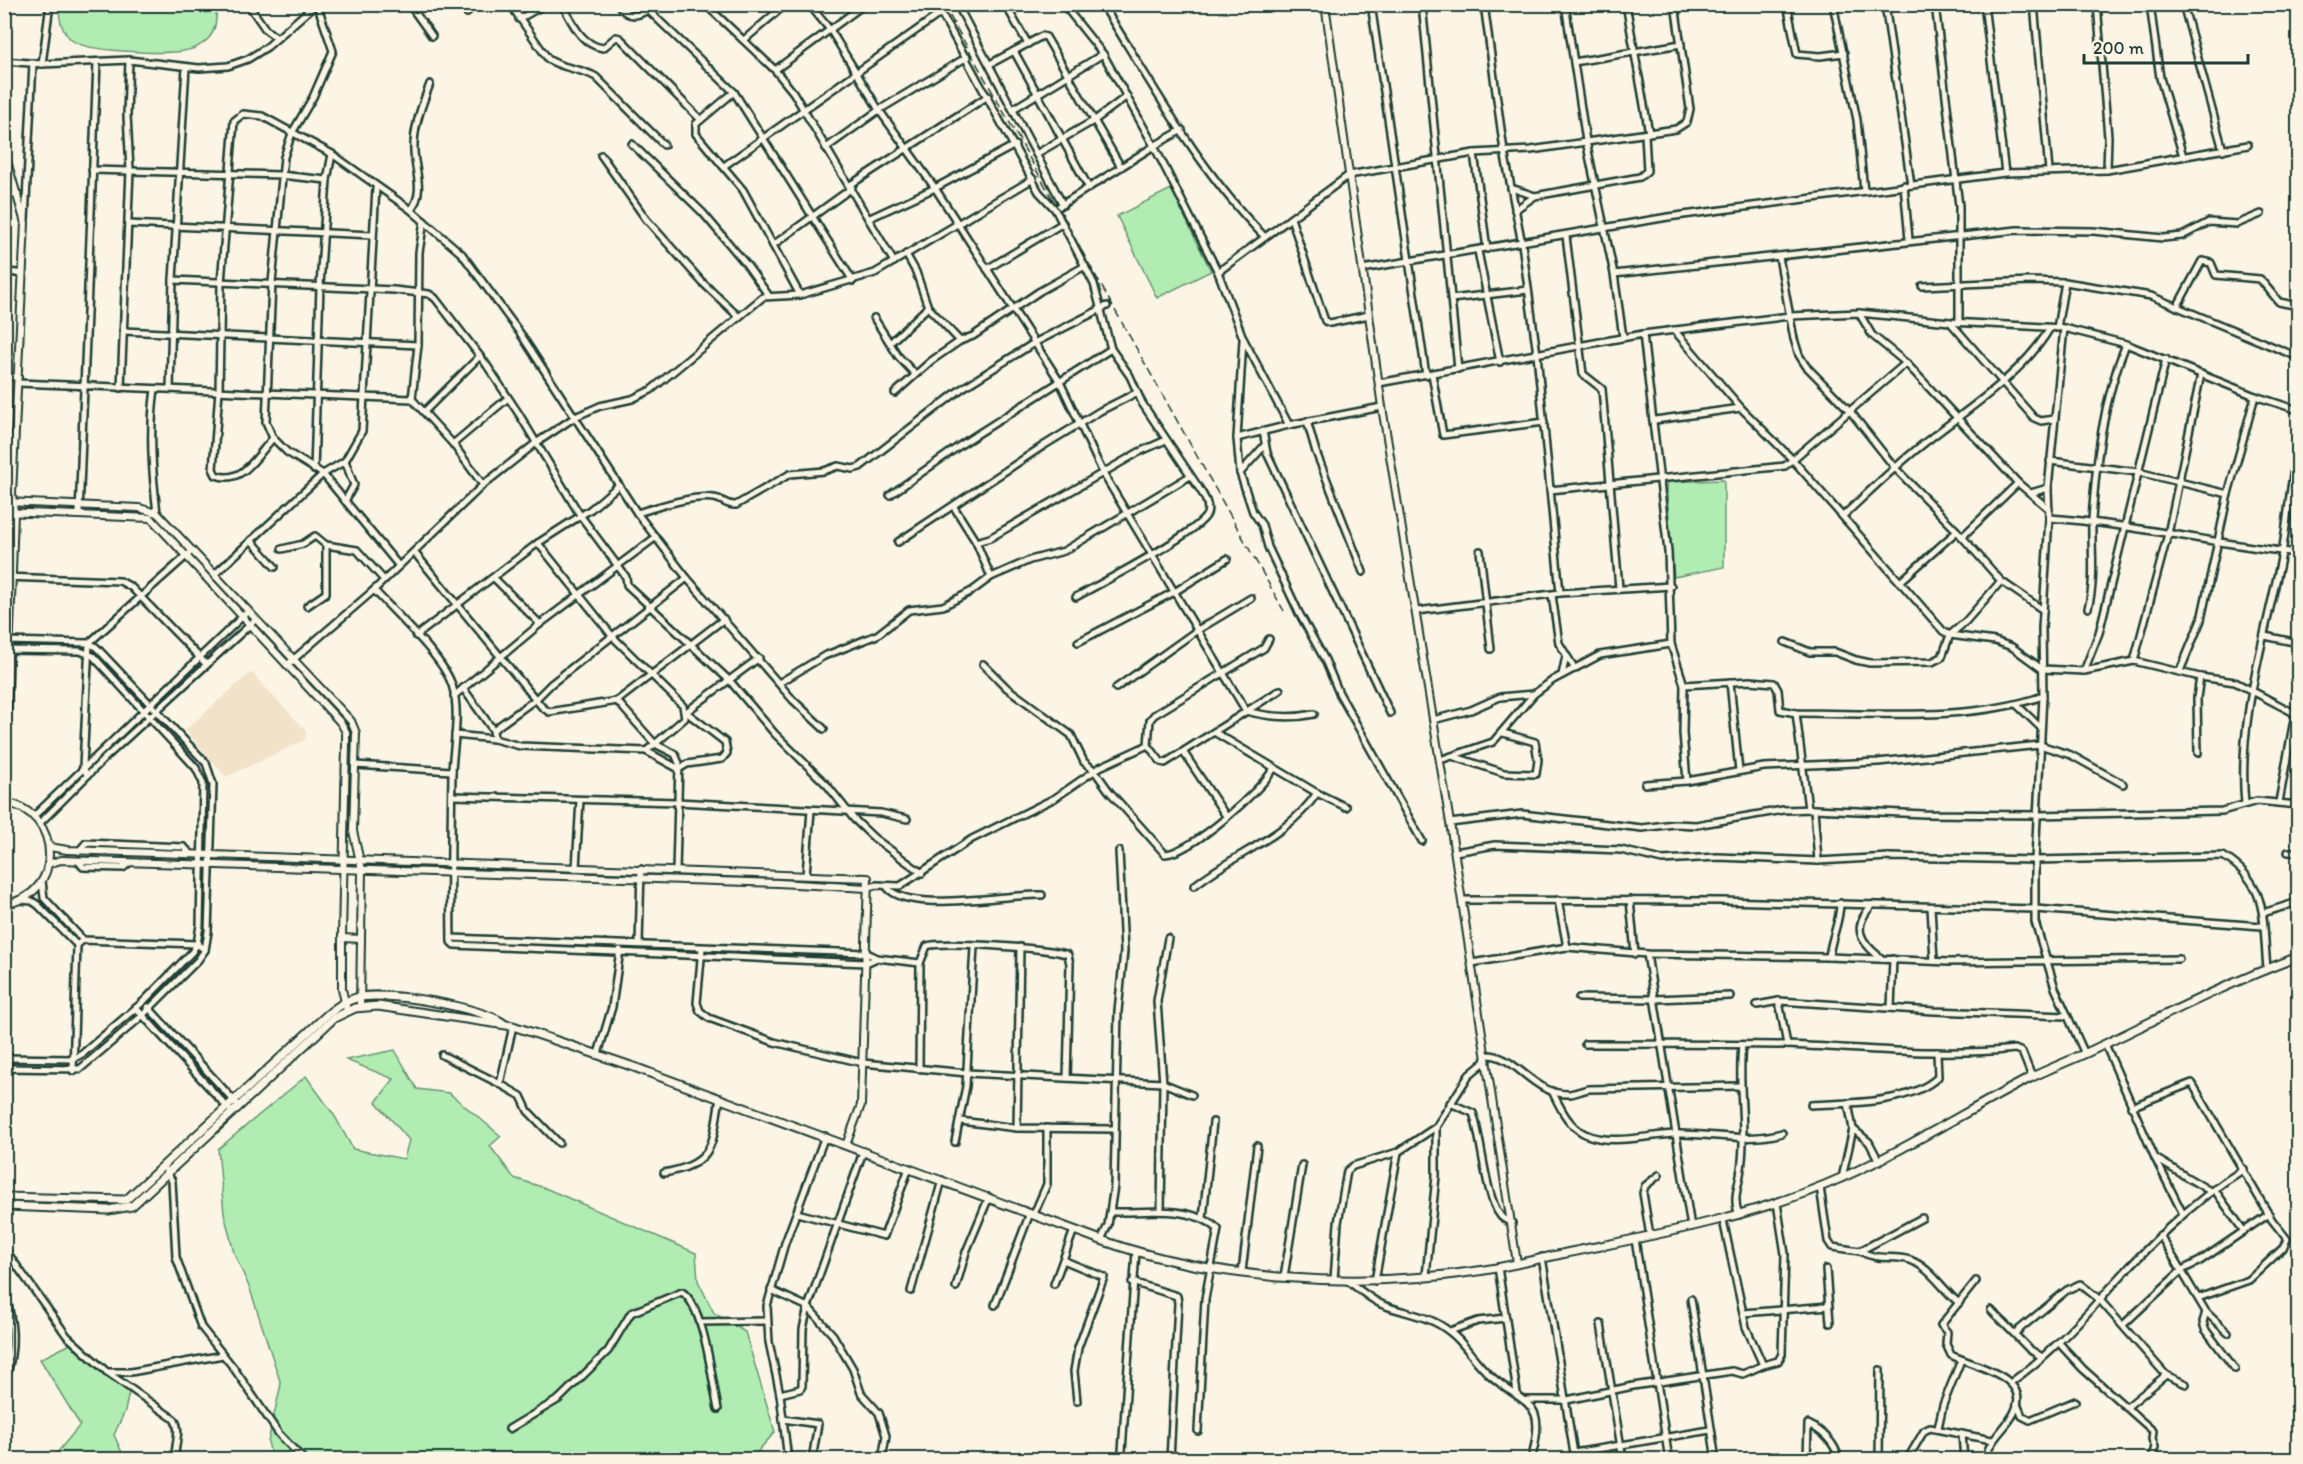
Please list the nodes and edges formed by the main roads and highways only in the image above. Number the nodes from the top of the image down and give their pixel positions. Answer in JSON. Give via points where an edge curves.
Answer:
{"nodes":[{"id":1,"x":2298,"y":957,"type":"edge"},
{"id":2,"x":411,"y":1000,"type":"junction"},
{"id":3,"x":447,"y":1006,"type":"junction"},
{"id":4,"x":409,"y":1009,"type":"junction"},
{"id":5,"x":445,"y":1015,"type":"junction"},
{"id":6,"x":509,"y":1025,"type":"junction"},
{"id":7,"x":314,"y":1032,"type":"junction"},
{"id":8,"x":166,"y":1170,"type":"junction"},
{"id":9,"x":4,"y":1197,"type":"edge"},
{"id":10,"x":67,"y":1199,"type":"junction"},
{"id":11,"x":126,"y":1200,"type":"junction"},
{"id":12,"x":52,"y":1203,"type":"junction"},
{"id":13,"x":4,"y":1206,"type":"edge"},
{"id":14,"x":132,"y":1206,"type":"junction"},
{"id":15,"x":67,"y":1208,"type":"junction"}],
"edges":[{"from":1,"to":6,"type":"main road","via":[[2181,1005],[2032,1077],[1879,1161],[1777,1203],[1723,1220],[1498,1267],[1375,1281],[1242,1272],[1136,1251]]},
{"from":2,"to":3,"type":"main road"},
{"from":2,"to":4,"type":"main road"},
{"from":2,"to":7,"type":"main road","via":[[358,997],[344,1002]]},
{"from":3,"to":5,"type":"main road"},
{"from":3,"to":6,"type":"main road","via":[[492,1016]]},
{"from":4,"to":5,"type":"main road"},
{"from":4,"to":7,"type":"main road","via":[[360,1007]]},
{"from":5,"to":6,"type":"main road"},
{"from":7,"to":8,"type":"main road"},
{"from":8,"to":11,"type":"main road"},
{"from":8,"to":14,"type":"main road"},
{"from":9,"to":12,"type":"main road"},
{"from":10,"to":11,"type":"main road"},
{"from":10,"to":12,"type":"main road"},
{"from":10,"to":15,"type":"main road"},
{"from":11,"to":14,"type":"main road"},
{"from":12,"to":13,"type":"main road"},
{"from":12,"to":15,"type":"main road"},
{"from":14,"to":15,"type":"main road","via":[[108,1210]]}]}
